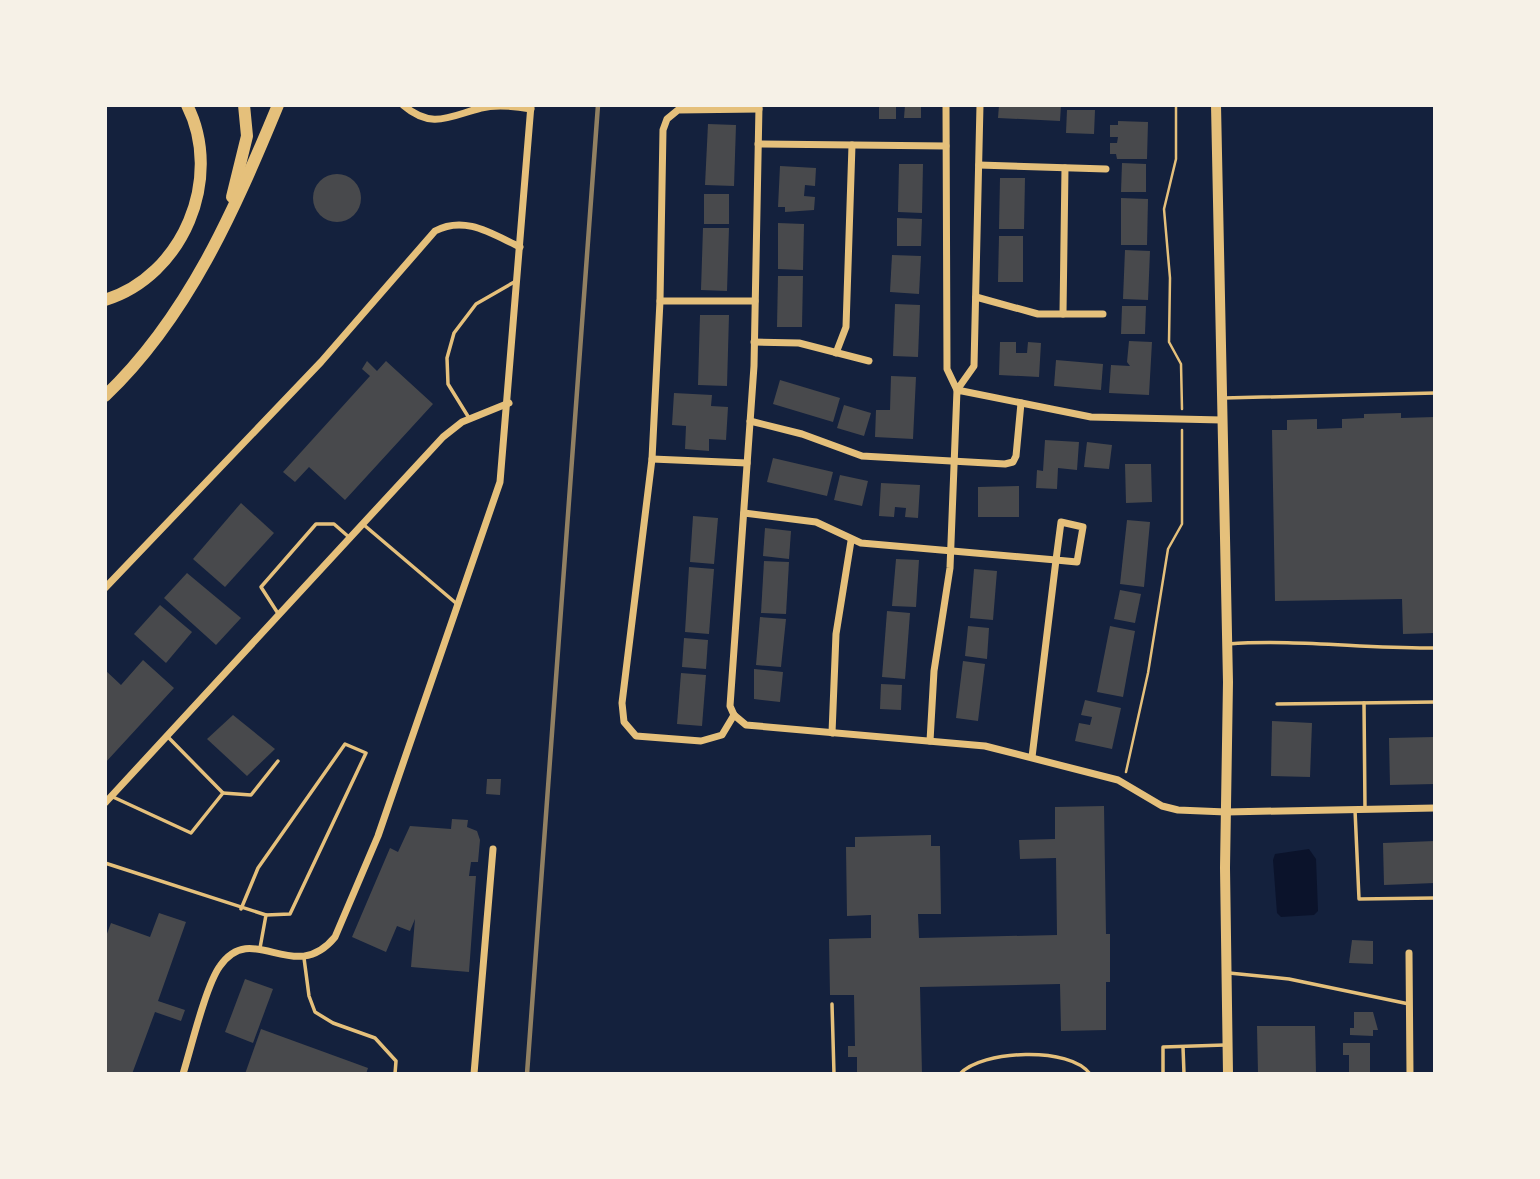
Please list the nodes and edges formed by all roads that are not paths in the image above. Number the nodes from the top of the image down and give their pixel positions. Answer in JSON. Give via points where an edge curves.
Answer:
{"nodes":[{"id":1,"x":187,"y":105,"type":"edge"},
{"id":2,"x":244,"y":105,"type":"edge"},
{"id":3,"x":278,"y":105,"type":"edge"},
{"id":4,"x":403,"y":105,"type":"edge"},
{"id":5,"x":946,"y":105,"type":"edge"},
{"id":6,"x":980,"y":105,"type":"edge"},
{"id":7,"x":1216,"y":105,"type":"edge"},
{"id":8,"x":531,"y":107,"type":"edge"},
{"id":9,"x":759,"y":107,"type":"edge"},
{"id":10,"x":758,"y":144,"type":"junction"},
{"id":11,"x":852,"y":145,"type":"junction"},
{"id":12,"x":946,"y":146,"type":"junction"},
{"id":13,"x":979,"y":165,"type":"junction"},
{"id":14,"x":1065,"y":168,"type":"junction"},
{"id":15,"x":1105,"y":169,"type":"dead end"},
{"id":16,"x":222,"y":231,"type":"junction"},
{"id":17,"x":520,"y":247,"type":"junction"},
{"id":18,"x":518,"y":280,"type":"junction"},
{"id":19,"x":976,"y":297,"type":"junction"},
{"id":20,"x":105,"y":300,"type":"edge"},
{"id":21,"x":660,"y":301,"type":"junction"},
{"id":22,"x":755,"y":301,"type":"junction"},
{"id":23,"x":1063,"y":314,"type":"junction"},
{"id":24,"x":1102,"y":314,"type":"dead end"},
{"id":25,"x":754,"y":342,"type":"junction"},
{"id":26,"x":836,"y":353,"type":"junction"},
{"id":27,"x":869,"y":361,"type":"dead end"},
{"id":28,"x":957,"y":390,"type":"junction"},
{"id":29,"x":1435,"y":393,"type":"edge"},
{"id":30,"x":105,"y":396,"type":"edge"},
{"id":31,"x":1222,"y":398,"type":"junction"},
{"id":32,"x":1021,"y":402,"type":"junction"},
{"id":33,"x":509,"y":403,"type":"junction"},
{"id":34,"x":469,"y":418,"type":"junction"},
{"id":35,"x":1222,"y":420,"type":"junction"},
{"id":36,"x":750,"y":421,"type":"junction"},
{"id":37,"x":652,"y":458,"type":"junction"},
{"id":38,"x":747,"y":463,"type":"junction"},
{"id":39,"x":954,"y":463,"type":"junction"},
{"id":40,"x":744,"y":513,"type":"junction"},
{"id":41,"x":363,"y":525,"type":"junction"},
{"id":42,"x":351,"y":538,"type":"junction"},
{"id":43,"x":851,"y":541,"type":"junction"},
{"id":44,"x":951,"y":553,"type":"junction"},
{"id":45,"x":1056,"y":560,"type":"junction"},
{"id":46,"x":105,"y":588,"type":"edge"},
{"id":47,"x":459,"y":605,"type":"junction"},
{"id":48,"x":279,"y":615,"type":"junction"},
{"id":49,"x":1227,"y":644,"type":"junction"},
{"id":50,"x":1435,"y":648,"type":"edge"},
{"id":51,"x":1435,"y":702,"type":"edge"},
{"id":52,"x":1364,"y":703,"type":"junction"},
{"id":53,"x":1277,"y":704,"type":"dead end"},
{"id":54,"x":734,"y":715,"type":"junction"},
{"id":55,"x":832,"y":733,"type":"junction"},
{"id":56,"x":166,"y":736,"type":"junction"},
{"id":57,"x":930,"y":741,"type":"junction"},
{"id":58,"x":1032,"y":757,"type":"junction"},
{"id":59,"x":278,"y":761,"type":"dead end"},
{"id":60,"x":108,"y":793,"type":"edge"},
{"id":61,"x":223,"y":793,"type":"junction"},
{"id":62,"x":105,"y":803,"type":"edge"},
{"id":63,"x":1435,"y":808,"type":"edge"},
{"id":64,"x":1355,"y":810,"type":"junction"},
{"id":65,"x":1365,"y":810,"type":"junction"},
{"id":66,"x":1226,"y":812,"type":"junction"},
{"id":67,"x":493,"y":849,"type":"dead end"},
{"id":68,"x":105,"y":863,"type":"edge"},
{"id":69,"x":1435,"y":898,"type":"edge"},
{"id":70,"x":241,"y":909,"type":"junction"},
{"id":71,"x":266,"y":915,"type":"junction"},
{"id":72,"x":260,"y":948,"type":"junction"},
{"id":73,"x":1409,"y":953,"type":"dead end"},
{"id":74,"x":304,"y":958,"type":"junction"},
{"id":75,"x":1226,"y":972,"type":"junction"},
{"id":76,"x":832,"y":1004,"type":"dead end"},
{"id":77,"x":1409,"y":1004,"type":"junction"},
{"id":78,"x":1227,"y":1045,"type":"junction"},
{"id":79,"x":1184,"y":1047,"type":"junction"},
{"id":80,"x":183,"y":1074,"type":"edge"},
{"id":81,"x":395,"y":1074,"type":"edge"},
{"id":82,"x":474,"y":1074,"type":"edge"},
{"id":83,"x":834,"y":1074,"type":"edge"},
{"id":84,"x":960,"y":1074,"type":"edge"},
{"id":85,"x":1090,"y":1074,"type":"edge"},
{"id":86,"x":1163,"y":1074,"type":"edge"},
{"id":87,"x":1184,"y":1074,"type":"edge"},
{"id":88,"x":1228,"y":1074,"type":"edge"},
{"id":89,"x":1410,"y":1074,"type":"edge"}],
"edges":[{"from":1,"to":20,"type":"highway","via":[[195,121],[201,171],[189,221],[161,265],[127,291]]},
{"from":2,"to":16,"type":"highway","via":[[244,156]]},
{"from":3,"to":16,"type":"highway"},
{"from":4,"to":8,"type":"street","via":[[441,120],[500,106]]},
{"from":5,"to":12,"type":"street"},
{"from":6,"to":13,"type":"street"},
{"from":7,"to":31,"type":"main road"},
{"from":8,"to":17,"type":"street"},
{"from":9,"to":10,"type":"street"},
{"from":9,"to":21,"type":"street","via":[[678,110],[667,119],[663,130]]},
{"from":10,"to":11,"type":"street"},
{"from":10,"to":22,"type":"street"},
{"from":11,"to":12,"type":"street"},
{"from":11,"to":26,"type":"street","via":[[846,327]]},
{"from":12,"to":28,"type":"street","via":[[947,369]]},
{"from":13,"to":14,"type":"street"},
{"from":13,"to":19,"type":"street"},
{"from":14,"to":15,"type":"street"},
{"from":14,"to":23,"type":"street"},
{"from":16,"to":30,"type":"highway","via":[[161,331]]},
{"from":17,"to":18,"type":"street"},
{"from":17,"to":46,"type":"street","via":[[471,225],[435,231],[321,362]]},
{"from":18,"to":33,"type":"street"},
{"from":18,"to":34,"type":"lane","via":[[476,304],[454,333],[447,358],[448,384]]},
{"from":19,"to":23,"type":"street","via":[[1038,314]]},
{"from":19,"to":28,"type":"street","via":[[974,366]]},
{"from":21,"to":22,"type":"street"},
{"from":21,"to":37,"type":"street"},
{"from":22,"to":25,"type":"street"},
{"from":23,"to":24,"type":"street"},
{"from":25,"to":26,"type":"street","via":[[799,343]]},
{"from":25,"to":36,"type":"street"},
{"from":26,"to":27,"type":"street"},
{"from":28,"to":32,"type":"street"},
{"from":28,"to":39,"type":"street"},
{"from":29,"to":31,"type":"lane"},
{"from":31,"to":35,"type":"main road"},
{"from":32,"to":35,"type":"street","via":[[1091,417]]},
{"from":32,"to":39,"type":"street","via":[[1013,461]]},
{"from":33,"to":34,"type":"street"},
{"from":33,"to":47,"type":"street","via":[[500,482]]},
{"from":34,"to":41,"type":"street","via":[[443,437]]},
{"from":35,"to":49,"type":"main road"},
{"from":36,"to":38,"type":"street"},
{"from":36,"to":39,"type":"street","via":[[862,456]]},
{"from":37,"to":38,"type":"street"},
{"from":37,"to":54,"type":"street","via":[[622,703],[624,722],[636,736],[701,741],[722,735]]},
{"from":38,"to":40,"type":"street"},
{"from":39,"to":44,"type":"street"},
{"from":40,"to":43,"type":"street","via":[[816,522]]},
{"from":40,"to":54,"type":"street","via":[[730,706]]},
{"from":41,"to":42,"type":"street"},
{"from":41,"to":47,"type":"lane"},
{"from":42,"to":48,"type":"street"},
{"from":42,"to":48,"type":"lane","via":[[334,524],[316,524],[287,553],[261,587]]},
{"from":43,"to":44,"type":"street"},
{"from":43,"to":55,"type":"street","via":[[836,634]]},
{"from":44,"to":45,"type":"street"},
{"from":44,"to":57,"type":"street","via":[[934,671]]},
{"from":45,"to":45,"type":"street","via":[[1080,559],[1081,524],[1059,524]]},
{"from":45,"to":58,"type":"street"},
{"from":47,"to":74,"type":"street","via":[[378,836],[335,937],[327,947]]},
{"from":48,"to":56,"type":"street"},
{"from":49,"to":50,"type":"lane","via":[[1268,641]]},
{"from":49,"to":66,"type":"main road"},
{"from":51,"to":52,"type":"lane"},
{"from":52,"to":53,"type":"lane"},
{"from":52,"to":65,"type":"lane"},
{"from":54,"to":55,"type":"street","via":[[746,725]]},
{"from":55,"to":57,"type":"street"},
{"from":56,"to":60,"type":"street"},
{"from":56,"to":61,"type":"lane"},
{"from":57,"to":58,"type":"street","via":[[985,746]]},
{"from":58,"to":66,"type":"street","via":[[1118,780],[1162,806]]},
{"from":59,"to":61,"type":"lane","via":[[251,795]]},
{"from":60,"to":61,"type":"lane","via":[[191,833]]},
{"from":60,"to":62,"type":"street"},
{"from":63,"to":65,"type":"street"},
{"from":64,"to":65,"type":"street"},
{"from":64,"to":66,"type":"street"},
{"from":64,"to":69,"type":"lane","via":[[1359,899]]},
{"from":66,"to":75,"type":"main road"},
{"from":67,"to":82,"type":"street"},
{"from":68,"to":70,"type":"lane"},
{"from":70,"to":71,"type":"lane"},
{"from":70,"to":71,"type":"lane","via":[[258,868],[345,744],[366,753],[290,914]]},
{"from":71,"to":72,"type":"lane"},
{"from":72,"to":74,"type":"street"},
{"from":72,"to":80,"type":"street","via":[[238,951],[219,967]]},
{"from":73,"to":77,"type":"street"},
{"from":74,"to":81,"type":"lane","via":[[315,1012],[375,1038],[396,1061]]},
{"from":75,"to":77,"type":"lane","via":[[1289,979]]},
{"from":75,"to":78,"type":"main road"},
{"from":76,"to":83,"type":"lane"},
{"from":77,"to":89,"type":"street"},
{"from":78,"to":79,"type":"lane"},
{"from":78,"to":88,"type":"main road"},
{"from":79,"to":86,"type":"lane","via":[[1163,1047]]},
{"from":79,"to":87,"type":"lane"},
{"from":84,"to":85,"type":"lane","via":[[981,1059],[1059,1056],[1077,1062]]}]}
